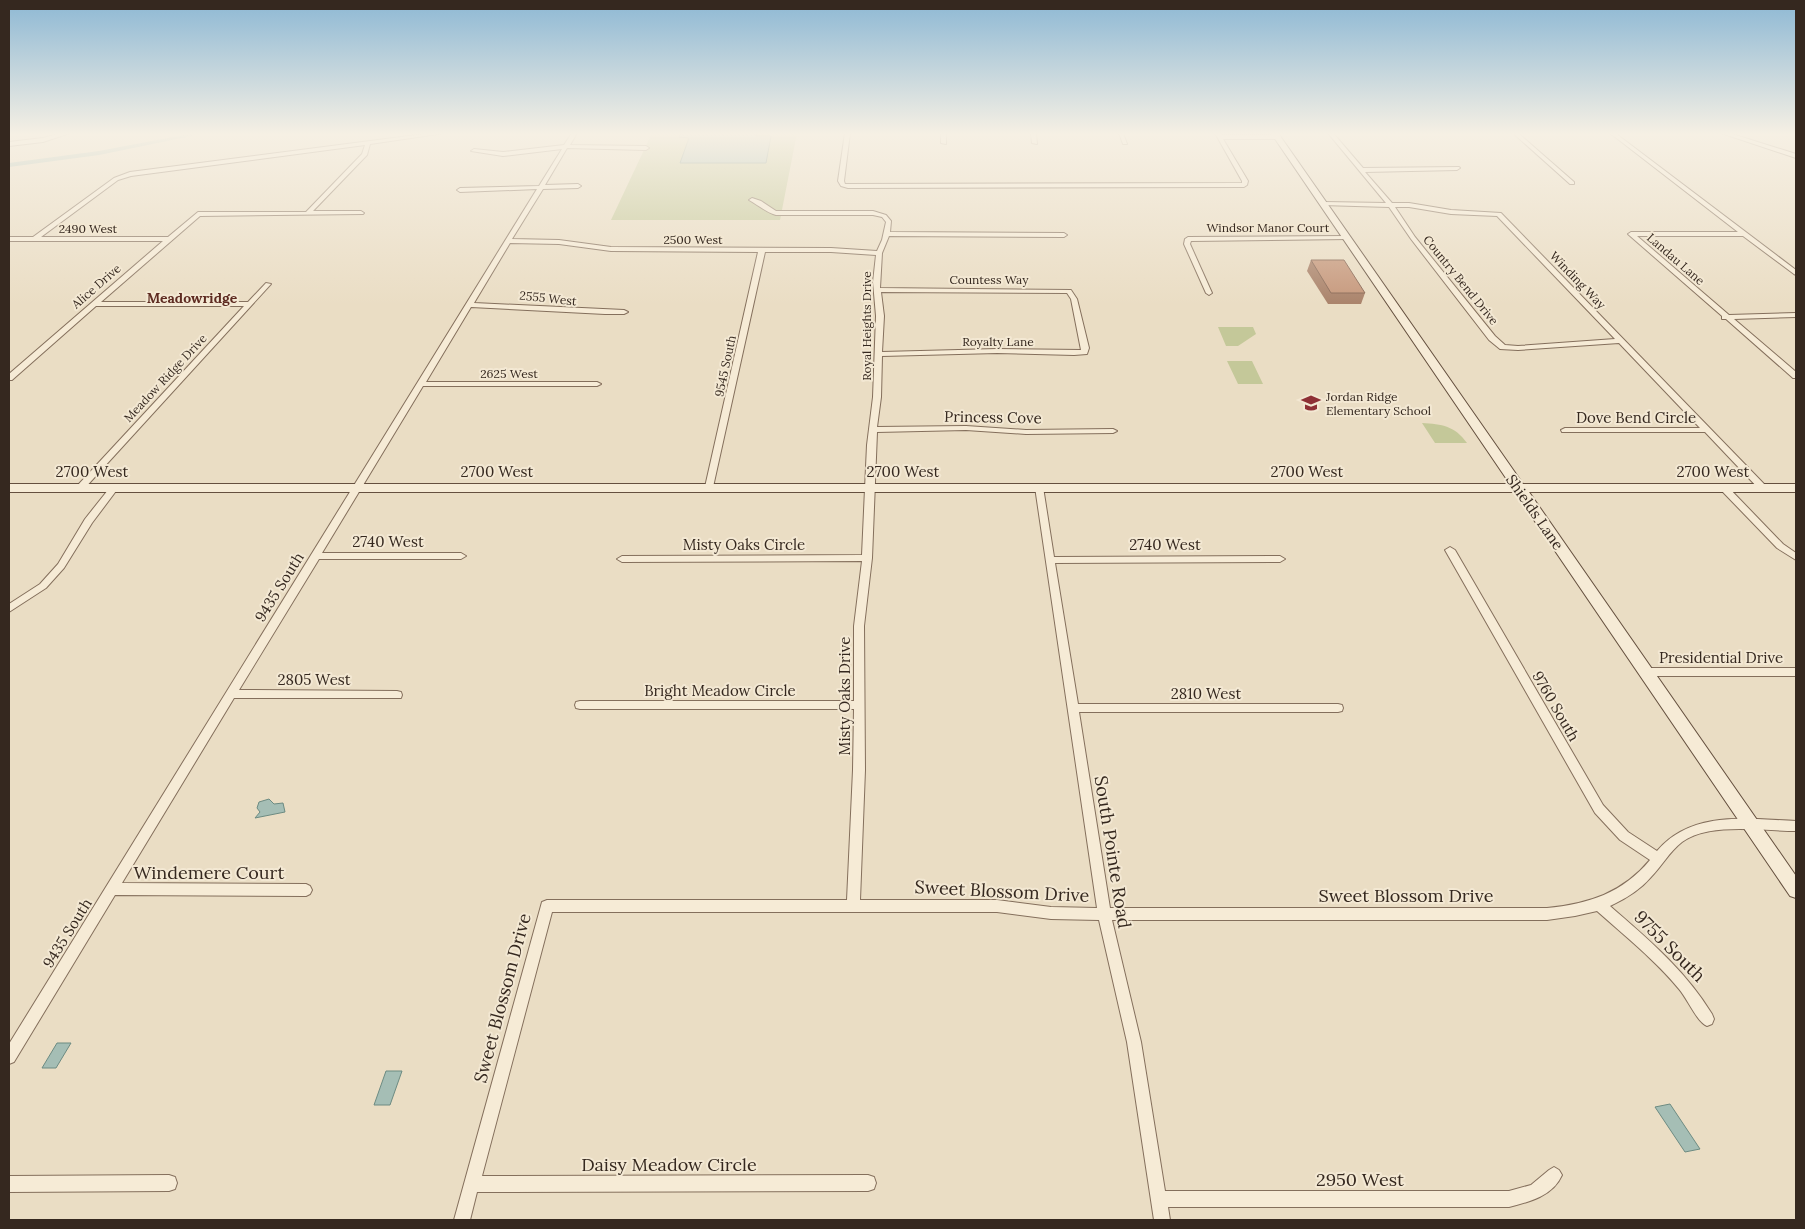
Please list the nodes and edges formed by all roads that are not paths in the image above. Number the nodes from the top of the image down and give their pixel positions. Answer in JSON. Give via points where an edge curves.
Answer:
{"nodes":[{"id":1,"x":100,"y":190,"type":"edge"},
{"id":2,"x":330,"y":190,"type":"edge"},
{"id":3,"x":539,"y":190,"type":"edge"},
{"id":4,"x":1315,"y":190,"type":"edge"},
{"id":5,"x":1379,"y":190,"type":"edge"},
{"id":6,"x":1688,"y":190,"type":"edge"},
{"id":7,"x":752,"y":200,"type":"dead end"},
{"id":8,"x":1324,"y":204,"type":"junction"},
{"id":9,"x":1390,"y":204,"type":"junction"},
{"id":10,"x":309,"y":212,"type":"junction"},
{"id":11,"x":361,"y":212,"type":"dead end"},
{"id":12,"x":887,"y":234,"type":"junction"},
{"id":13,"x":1745,"y":234,"type":"junction"},
{"id":14,"x":1064,"y":235,"type":"dead end"},
{"id":15,"x":1347,"y":238,"type":"junction"},
{"id":16,"x":9,"y":239,"type":"edge"},
{"id":17,"x":34,"y":239,"type":"junction"},
{"id":18,"x":168,"y":239,"type":"junction"},
{"id":19,"x":509,"y":241,"type":"junction"},
{"id":20,"x":762,"y":250,"type":"junction"},
{"id":21,"x":879,"y":252,"type":"junction"},
{"id":22,"x":1796,"y":273,"type":"edge"},
{"id":23,"x":268,"y":284,"type":"dead end"},
{"id":24,"x":877,"y":290,"type":"junction"},
{"id":25,"x":1209,"y":293,"type":"dead end"},
{"id":26,"x":94,"y":304,"type":"junction"},
{"id":27,"x":250,"y":304,"type":"junction"},
{"id":28,"x":469,"y":305,"type":"junction"},
{"id":29,"x":624,"y":312,"type":"dead end"},
{"id":30,"x":1796,"y":315,"type":"edge"},
{"id":31,"x":1725,"y":317,"type":"junction"},
{"id":32,"x":1079,"y":320,"type":"joint"},
{"id":33,"x":1621,"y":341,"type":"junction"},
{"id":34,"x":878,"y":354,"type":"junction"},
{"id":35,"x":1796,"y":376,"type":"edge"},
{"id":36,"x":9,"y":378,"type":"edge"},
{"id":37,"x":421,"y":384,"type":"junction"},
{"id":38,"x":597,"y":384,"type":"dead end"},
{"id":39,"x":872,"y":430,"type":"junction"},
{"id":40,"x":1565,"y":430,"type":"dead end"},
{"id":41,"x":1708,"y":430,"type":"junction"},
{"id":42,"x":1113,"y":431,"type":"dead end"},
{"id":43,"x":114,"y":487,"type":"junction"},
{"id":44,"x":358,"y":487,"type":"junction"},
{"id":45,"x":709,"y":487,"type":"junction"},
{"id":46,"x":869,"y":487,"type":"junction"},
{"id":47,"x":1039,"y":487,"type":"junction"},
{"id":48,"x":1519,"y":487,"type":"junction"},
{"id":49,"x":1724,"y":487,"type":"junction"},
{"id":50,"x":9,"y":488,"type":"edge"},
{"id":51,"x":80,"y":488,"type":"junction"},
{"id":52,"x":1763,"y":488,"type":"junction"},
{"id":53,"x":1796,"y":488,"type":"edge"},
{"id":54,"x":1450,"y":550,"type":"dead end"},
{"id":55,"x":316,"y":556,"type":"junction"},
{"id":56,"x":461,"y":556,"type":"dead end"},
{"id":57,"x":1796,"y":557,"type":"edge"},
{"id":58,"x":867,"y":558,"type":"junction"},
{"id":59,"x":622,"y":559,"type":"dead end"},
{"id":60,"x":1280,"y":559,"type":"dead end"},
{"id":61,"x":1050,"y":560,"type":"junction"},
{"id":62,"x":9,"y":609,"type":"edge"},
{"id":63,"x":1646,"y":672,"type":"junction"},
{"id":64,"x":1796,"y":672,"type":"edge"},
{"id":65,"x":231,"y":694,"type":"junction"},
{"id":66,"x":397,"y":695,"type":"dead end"},
{"id":67,"x":580,"y":705,"type":"dead end"},
{"id":68,"x":859,"y":705,"type":"junction"},
{"id":69,"x":1073,"y":708,"type":"junction"},
{"id":70,"x":1338,"y":708,"type":"dead end"},
{"id":71,"x":1752,"y":826,"type":"junction"},
{"id":72,"x":1796,"y":826,"type":"edge"},
{"id":73,"x":1658,"y":859,"type":"junction"},
{"id":74,"x":112,"y":889,"type":"junction"},
{"id":75,"x":306,"y":890,"type":"dead end"},
{"id":76,"x":1796,"y":890,"type":"edge"},
{"id":77,"x":1600,"y":905,"type":"junction"},
{"id":78,"x":853,"y":906,"type":"junction"},
{"id":79,"x":1104,"y":914,"type":"junction"},
{"id":80,"x":1707,"y":1019,"type":"dead end"},
{"id":81,"x":9,"y":1057,"type":"edge"},
{"id":82,"x":1554,"y":1175,"type":"dead end"},
{"id":83,"x":170,"y":1183,"type":"dead end"},
{"id":84,"x":868,"y":1183,"type":"dead end"},
{"id":85,"x":9,"y":1184,"type":"edge"},
{"id":86,"x":471,"y":1184,"type":"junction"},
{"id":87,"x":1159,"y":1199,"type":"junction"},
{"id":88,"x":462,"y":1220,"type":"edge"},
{"id":89,"x":1162,"y":1220,"type":"edge"}],
"edges":[{"from":1,"to":17,"type":"street"},
{"from":2,"to":10,"type":"street"},
{"from":3,"to":19,"type":"street","name":"9435 South"},
{"from":4,"to":8,"type":"main road","name":"Shields Lane"},
{"from":5,"to":9,"type":"street","name":"Country Bend Drive"},
{"from":6,"to":13,"type":"street"},
{"from":7,"to":12,"type":"street","via":[[776,213],[878,214],[888,218]]},
{"from":8,"to":9,"type":"street","name":"Winding Way"},
{"from":8,"to":15,"type":"main road","name":"Shields Lane"},
{"from":9,"to":33,"type":"street","name":"Winding Way","via":[[1417,205],[1458,213],[1499,214]]},
{"from":9,"to":33,"type":"street","name":"Country Bend Drive","via":[[1419,246],[1492,338],[1503,347],[1545,348]]},
{"from":10,"to":11,"type":"street"},
{"from":10,"to":18,"type":"street","name":"Alice Drive","via":[[200,213]]},
{"from":12,"to":14,"type":"street"},
{"from":12,"to":21,"type":"street","name":"Royal Heights Drive"},
{"from":13,"to":22,"type":"street"},
{"from":13,"to":31,"type":"street","name":"Landau Lane","via":[[1631,234]]},
{"from":15,"to":25,"type":"street","name":"Windsor Manor Court","via":[[1188,239],[1187,244]]},
{"from":15,"to":48,"type":"main road","name":"Shields Lane"},
{"from":16,"to":17,"type":"street","name":"2490 West"},
{"from":17,"to":18,"type":"street","name":"2490 West"},
{"from":18,"to":26,"type":"street","name":"Alice Drive"},
{"from":19,"to":20,"type":"street","name":"2500 West","via":[[558,242],[610,250]]},
{"from":19,"to":28,"type":"street","name":"9435 South"},
{"from":20,"to":21,"type":"street","name":"2500 West"},
{"from":20,"to":45,"type":"street","name":"9545 South"},
{"from":21,"to":24,"type":"street","name":"Royal Heights Drive"},
{"from":23,"to":27,"type":"street","name":"Meadow Ridge Drive"},
{"from":24,"to":32,"type":"street","name":"Countess Way","via":[[1069,291]]},
{"from":24,"to":34,"type":"street","name":"Royal Heights Drive","via":[[880,316]]},
{"from":26,"to":27,"type":"street"},
{"from":26,"to":36,"type":"street","name":"Alice Drive"},
{"from":27,"to":51,"type":"street","name":"Meadow Ridge Drive"},
{"from":28,"to":29,"type":"street","name":"2555 West"},
{"from":28,"to":37,"type":"street","name":"9435 South"},
{"from":30,"to":31,"type":"street"},
{"from":31,"to":35,"type":"street"},
{"from":32,"to":34,"type":"street","name":"Royalty Lane","via":[[1084,352]]},
{"from":33,"to":41,"type":"street","name":"Winding Way"},
{"from":34,"to":39,"type":"street","name":"Royal Heights Drive"},
{"from":37,"to":38,"type":"street","name":"2625 West"},
{"from":37,"to":44,"type":"street","name":"9435 South"},
{"from":39,"to":42,"type":"street","name":"Princess Cove"},
{"from":39,"to":46,"type":"street","name":"Royal Heights Drive"},
{"from":40,"to":41,"type":"street","name":"Dove Bend Circle"},
{"from":41,"to":52,"type":"street","name":"Winding Way"},
{"from":43,"to":44,"type":"main road","name":"2700 West"},
{"from":43,"to":51,"type":"main road","name":"2700 West"},
{"from":43,"to":62,"type":"street","via":[[61,566],[43,586]]},
{"from":44,"to":45,"type":"main road","name":"2700 West"},
{"from":44,"to":55,"type":"street","name":"9435 South"},
{"from":45,"to":46,"type":"main road","name":"2700 West"},
{"from":46,"to":47,"type":"main road","name":"2700 West"},
{"from":46,"to":58,"type":"street","name":"Misty Oaks Drive"},
{"from":47,"to":48,"type":"main road","name":"2700 West"},
{"from":47,"to":61,"type":"street","name":"South Pointe Road"},
{"from":48,"to":49,"type":"main road","name":"2700 West"},
{"from":48,"to":63,"type":"main road","name":"Shields Lane"},
{"from":49,"to":52,"type":"main road","name":"2700 West"},
{"from":49,"to":57,"type":"street","via":[[1780,546]]},
{"from":50,"to":51,"type":"main road","name":"2700 West"},
{"from":52,"to":53,"type":"main road","name":"2700 West"},
{"from":54,"to":73,"type":"street","name":"9760 South","via":[[1599,809],[1624,836]]},
{"from":55,"to":56,"type":"street","name":"2740 West"},
{"from":55,"to":65,"type":"street","name":"9435 South"},
{"from":58,"to":59,"type":"street","name":"Misty Oaks Circle"},
{"from":58,"to":68,"type":"street","name":"Misty Oaks Drive","via":[[859,626]]},
{"from":60,"to":61,"type":"street","name":"2740 West"},
{"from":61,"to":69,"type":"street","name":"South Pointe Road"},
{"from":63,"to":64,"type":"street","name":"Presidential Drive"},
{"from":63,"to":71,"type":"main road","name":"Shields Lane"},
{"from":65,"to":66,"type":"street","name":"2805 West"},
{"from":65,"to":74,"type":"street","name":"9435 South"},
{"from":67,"to":68,"type":"street","name":"Bright Meadow Circle"},
{"from":68,"to":78,"type":"street","name":"Misty Oaks Drive"},
{"from":69,"to":70,"type":"street","name":"2810 West"},
{"from":69,"to":79,"type":"street","name":"South Pointe Road"},
{"from":71,"to":72,"type":"street","name":"Sweet Blossom Drive"},
{"from":71,"to":73,"type":"street","name":"Sweet Blossom Drive","via":[[1706,828],[1684,834]]},
{"from":71,"to":76,"type":"main road","name":"Shields Lane"},
{"from":73,"to":77,"type":"street","name":"Sweet Blossom Drive","via":[[1632,887],[1618,898]]},
{"from":74,"to":75,"type":"street","name":"Windemere Court"},
{"from":74,"to":81,"type":"street","name":"9435 South"},
{"from":77,"to":79,"type":"street","name":"Sweet Blossom Drive","via":[[1548,914]]},
{"from":77,"to":80,"type":"street","name":"9755 South","via":[[1680,978]]},
{"from":78,"to":79,"type":"street","name":"Sweet Blossom Drive","via":[[997,906],[1052,913]]},
{"from":78,"to":86,"type":"street","name":"Sweet Blossom Drive","via":[[547,906]]},
{"from":79,"to":87,"type":"street","name":"South Pointe Road","via":[[1134,1042]]},
{"from":82,"to":87,"type":"street","name":"2950 West","via":[[1535,1192],[1509,1199]]},
{"from":83,"to":85,"type":"street"},
{"from":84,"to":86,"type":"street","name":"Daisy Meadow Circle"},
{"from":86,"to":88,"type":"street","name":"Sweet Blossom Drive"},
{"from":87,"to":89,"type":"street","name":"South Pointe Road"}]}
